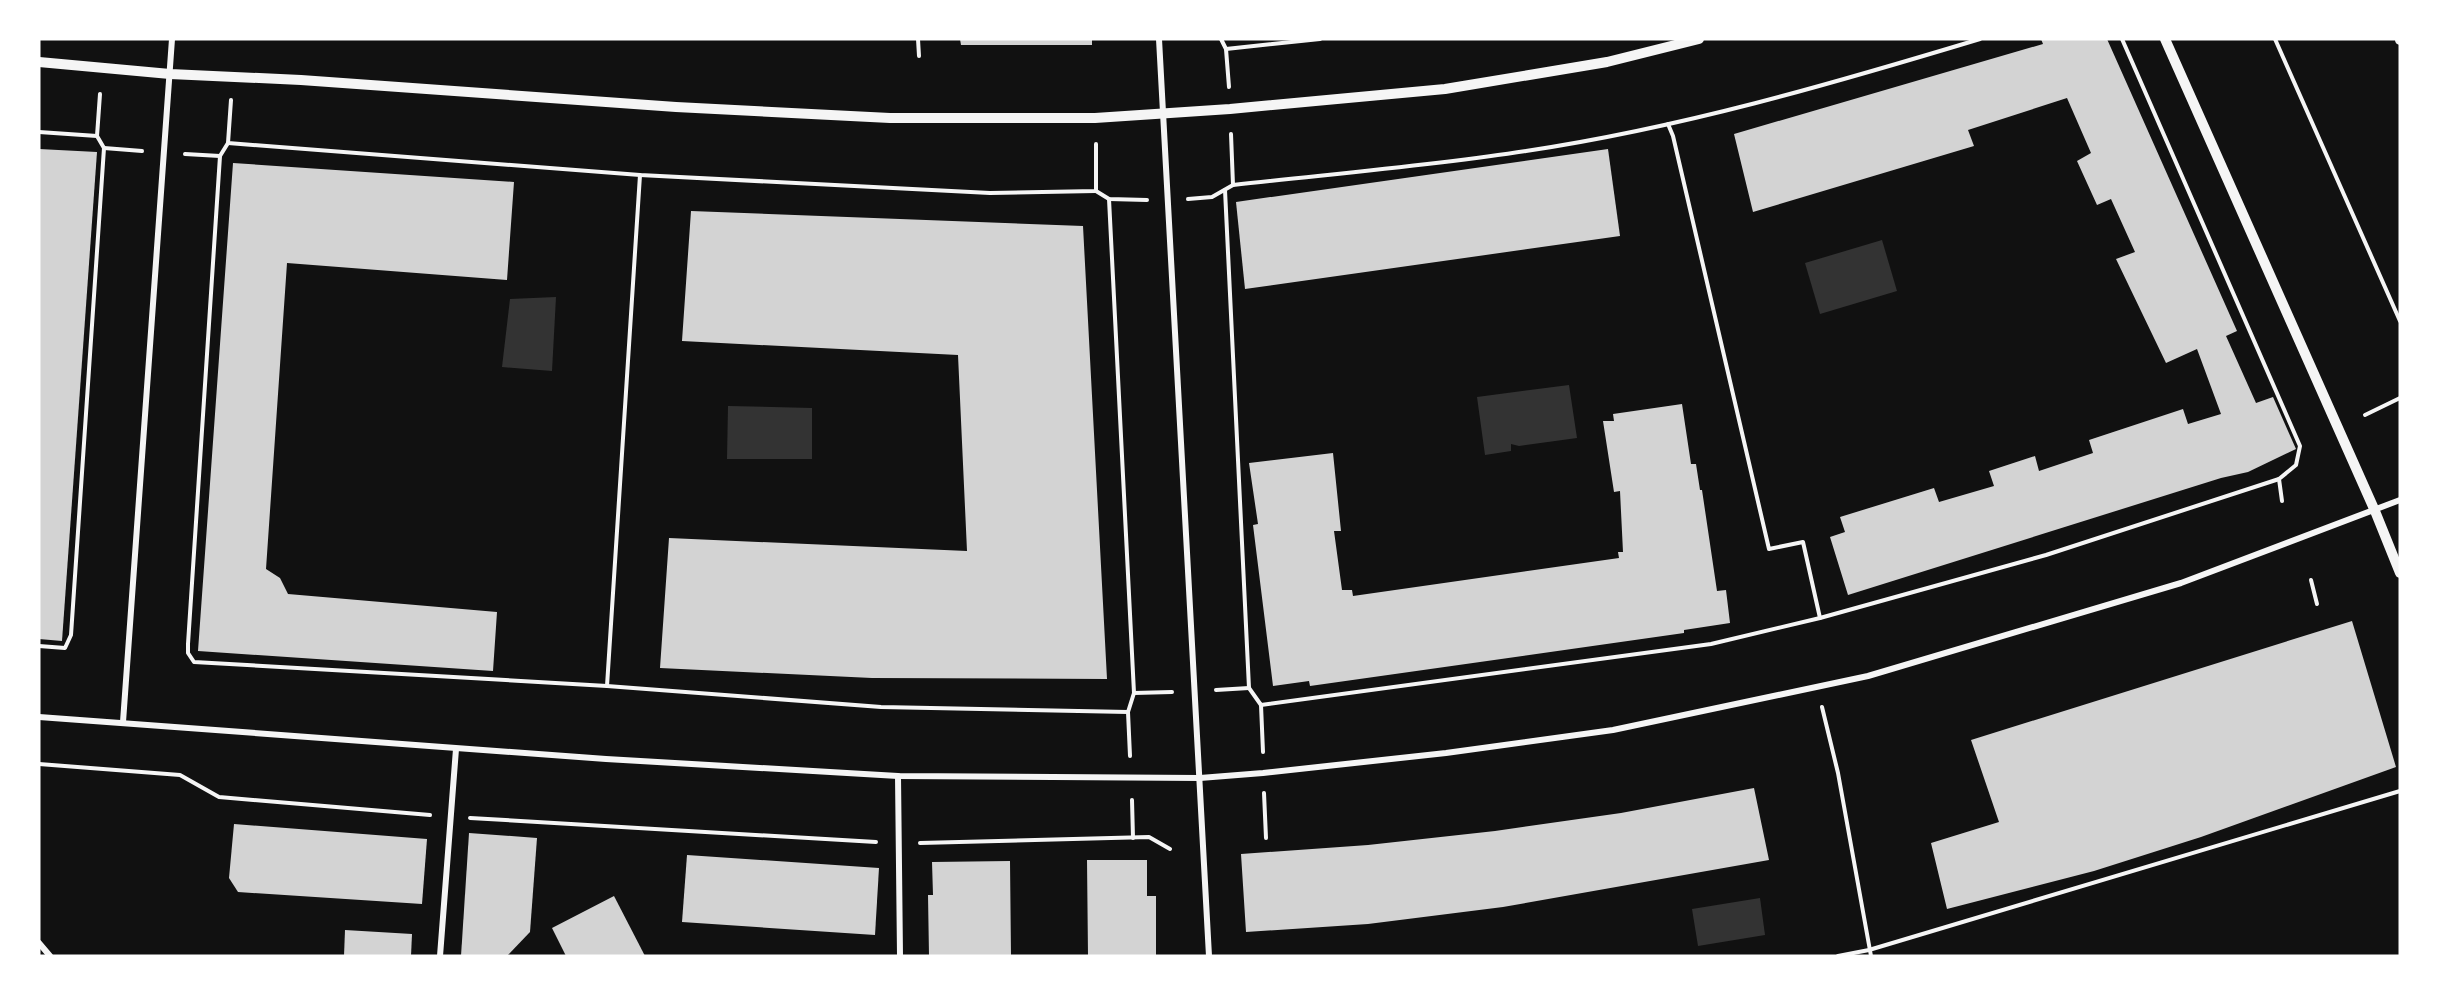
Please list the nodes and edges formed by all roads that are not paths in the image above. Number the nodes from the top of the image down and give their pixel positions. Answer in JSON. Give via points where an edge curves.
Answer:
{"nodes":[{"id":1,"x":172,"y":39,"type":"edge"},
{"id":2,"x":1159,"y":39,"type":"edge"},
{"id":3,"x":1699,"y":39,"type":"edge"},
{"id":4,"x":2165,"y":39,"type":"edge"},
{"id":5,"x":39,"y":62,"type":"edge"},
{"id":6,"x":170,"y":74,"type":"junction"},
{"id":7,"x":1165,"y":115,"type":"junction"},
{"id":8,"x":2400,"y":500,"type":"edge"},
{"id":9,"x":2375,"y":511,"type":"junction"},
{"id":10,"x":2400,"y":573,"type":"edge"},
{"id":11,"x":39,"y":717,"type":"edge"},
{"id":12,"x":123,"y":722,"type":"junction"},
{"id":13,"x":456,"y":749,"type":"junction"},
{"id":14,"x":898,"y":776,"type":"junction"},
{"id":15,"x":1200,"y":778,"type":"junction"},
{"id":16,"x":39,"y":943,"type":"edge"},
{"id":17,"x":50,"y":956,"type":"edge"},
{"id":18,"x":440,"y":956,"type":"edge"},
{"id":19,"x":900,"y":956,"type":"edge"},
{"id":20,"x":1209,"y":956,"type":"edge"}],
"edges":[{"from":1,"to":6,"type":"street"},
{"from":2,"to":7,"type":"street"},
{"from":3,"to":7,"type":"street","via":[[1607,62],[1445,89]]},
{"from":4,"to":9,"type":"street"},
{"from":5,"to":6,"type":"street"},
{"from":6,"to":7,"type":"street","via":[[890,118]]},
{"from":6,"to":12,"type":"street"},
{"from":7,"to":15,"type":"street"},
{"from":8,"to":9,"type":"street"},
{"from":9,"to":10,"type":"street"},
{"from":9,"to":15,"type":"street","via":[[2181,583],[1868,676],[1613,730],[1446,753]]},
{"from":11,"to":12,"type":"street"},
{"from":12,"to":13,"type":"street"},
{"from":13,"to":14,"type":"street"},
{"from":13,"to":18,"type":"street"},
{"from":14,"to":15,"type":"street"},
{"from":14,"to":19,"type":"street"},
{"from":15,"to":20,"type":"street"},
{"from":16,"to":17,"type":"street"}]}
